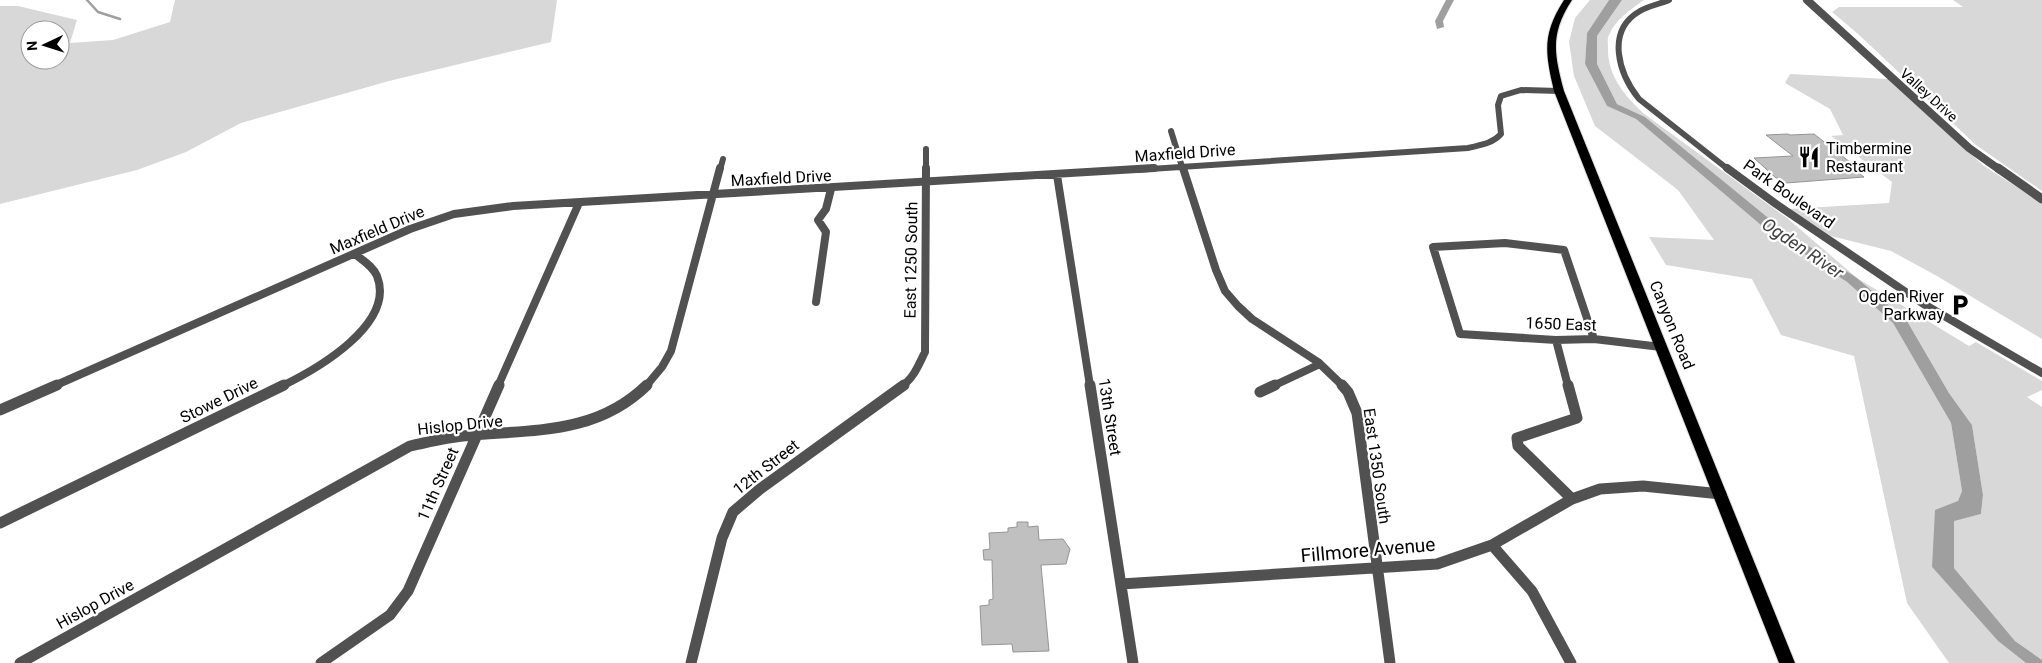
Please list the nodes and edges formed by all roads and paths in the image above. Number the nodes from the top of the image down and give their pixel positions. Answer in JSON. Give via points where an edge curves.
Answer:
{"nodes":[{"id":1,"x":1568,"y":0,"type":"edge"},
{"id":2,"x":1669,"y":0,"type":"edge"},
{"id":3,"x":1807,"y":0,"type":"edge"},
{"id":4,"x":1559,"y":91,"type":"junction"},
{"id":5,"x":1171,"y":131,"type":"dead end"},
{"id":6,"x":926,"y":149,"type":"dead end"},
{"id":7,"x":723,"y":159,"type":"dead end"},
{"id":8,"x":1183,"y":167,"type":"junction"},
{"id":9,"x":1057,"y":175,"type":"junction"},
{"id":10,"x":927,"y":183,"type":"junction"},
{"id":11,"x":831,"y":189,"type":"junction"},
{"id":12,"x":713,"y":196,"type":"junction"},
{"id":13,"x":2042,"y":199,"type":"edge"},
{"id":14,"x":578,"y":203,"type":"junction"},
{"id":15,"x":1433,"y":247,"type":"joint"},
{"id":16,"x":355,"y":254,"type":"junction"},
{"id":17,"x":816,"y":302,"type":"dead end"},
{"id":18,"x":1460,"y":334,"type":"joint"},
{"id":19,"x":1556,"y":340,"type":"junction"},
{"id":20,"x":1594,"y":340,"type":"junction"},
{"id":21,"x":1661,"y":347,"type":"junction"},
{"id":22,"x":1320,"y":364,"type":"junction"},
{"id":23,"x":917,"y":369,"type":"joint"},
{"id":24,"x":2042,"y":373,"type":"edge"},
{"id":25,"x":1260,"y":392,"type":"dead end"},
{"id":26,"x":0,"y":410,"type":"edge"},
{"id":27,"x":475,"y":437,"type":"junction"},
{"id":28,"x":1517,"y":438,"type":"joint"},
{"id":29,"x":1721,"y":494,"type":"junction"},
{"id":30,"x":1572,"y":499,"type":"junction"},
{"id":31,"x":0,"y":523,"type":"edge"},
{"id":32,"x":1492,"y":545,"type":"junction"},
{"id":33,"x":1376,"y":568,"type":"junction"},
{"id":34,"x":1120,"y":584,"type":"junction"},
{"id":35,"x":20,"y":663,"type":"edge"},
{"id":36,"x":321,"y":663,"type":"edge"},
{"id":37,"x":691,"y":663,"type":"edge"},
{"id":38,"x":1133,"y":663,"type":"edge"},
{"id":39,"x":1390,"y":663,"type":"edge"},
{"id":40,"x":1571,"y":663,"type":"edge"},
{"id":41,"x":1787,"y":663,"type":"edge"}],
"edges":[{"from":1,"to":4,"type":"main road","name":"Canyon Road","via":[[1557,17],[1551,38],[1552,64]]},
{"from":2,"to":24,"type":"street","name":"Park Boulevard","via":[[1640,11],[1619,38],[1619,61],[1628,85],[1639,99],[1776,204],[1922,303]]},
{"from":3,"to":13,"type":"street","name":"Valley Drive","via":[[1969,148]]},
{"from":4,"to":8,"type":"street","name":"Maxfield Drive","via":[[1521,90],[1501,96],[1498,105],[1502,128],[1499,135],[1492,142],[1477,146]]},
{"from":4,"to":21,"type":"main road","name":"Canyon Road"},
{"from":5,"to":8,"type":"street","name":"East 1350 South"},
{"from":6,"to":10,"type":"street","name":"East 1250 South"},
{"from":7,"to":12,"type":"street","name":"Hislop Drive"},
{"from":8,"to":9,"type":"street","name":"Maxfield Drive"},
{"from":8,"to":22,"type":"street","name":"East 1350 South","via":[[1225,290],[1243,312]]},
{"from":9,"to":10,"type":"street","name":"Maxfield Drive"},
{"from":9,"to":34,"type":"street","name":"13th Street"},
{"from":10,"to":11,"type":"street","name":"Maxfield Drive"},
{"from":10,"to":23,"type":"street","name":"East 1250 South","via":[[925,352]]},
{"from":11,"to":12,"type":"street","name":"Maxfield Drive"},
{"from":11,"to":17,"type":"street","via":[[826,209],[818,220],[826,232]]},
{"from":12,"to":14,"type":"street","name":"Maxfield Drive"},
{"from":12,"to":27,"type":"street","name":"Hislop Drive","via":[[671,351],[650,384],[606,413],[571,427]]},
{"from":14,"to":16,"type":"street","name":"Maxfield Drive","via":[[486,208],[454,214],[410,229]]},
{"from":14,"to":27,"type":"street","name":"11th Street"},
{"from":15,"to":18,"type":"street"},
{"from":15,"to":20,"type":"street","via":[[1504,243],[1564,250]]},
{"from":16,"to":26,"type":"street","name":"Maxfield Drive"},
{"from":16,"to":31,"type":"street","name":"Stowe Drive","via":[[378,276],[380,292],[372,316],[343,349],[294,380]]},
{"from":18,"to":19,"type":"street","name":"1650 East"},
{"from":19,"to":20,"type":"street","name":"1650 East"},
{"from":19,"to":28,"type":"street","via":[[1577,418]]},
{"from":20,"to":21,"type":"street","name":"1650 East"},
{"from":21,"to":29,"type":"main road","name":"Canyon Road"},
{"from":22,"to":25,"type":"street"},
{"from":22,"to":33,"type":"street","name":"East 1350 South","via":[[1346,389],[1357,413]]},
{"from":23,"to":37,"type":"street","name":"12th Street","via":[[908,382],[733,512],[722,538]]},
{"from":27,"to":35,"type":"street","name":"Hislop Drive","via":[[441,439],[410,446]]},
{"from":27,"to":36,"type":"street","name":"11th Street","via":[[408,591],[390,615]]},
{"from":28,"to":30,"type":"street","via":[[1518,446]]},
{"from":29,"to":30,"type":"street","name":"Fillmore Avenue","via":[[1617,486]]},
{"from":29,"to":41,"type":"main road","name":"Canyon Road"},
{"from":30,"to":32,"type":"street","name":"Fillmore Avenue"},
{"from":32,"to":33,"type":"street","name":"Fillmore Avenue","via":[[1437,564]]},
{"from":32,"to":40,"type":"street","via":[[1532,591]]},
{"from":33,"to":34,"type":"street","name":"Fillmore Avenue"},
{"from":33,"to":39,"type":"street","name":"East 1350 South"},
{"from":34,"to":38,"type":"street","name":"13th Street"}]}
